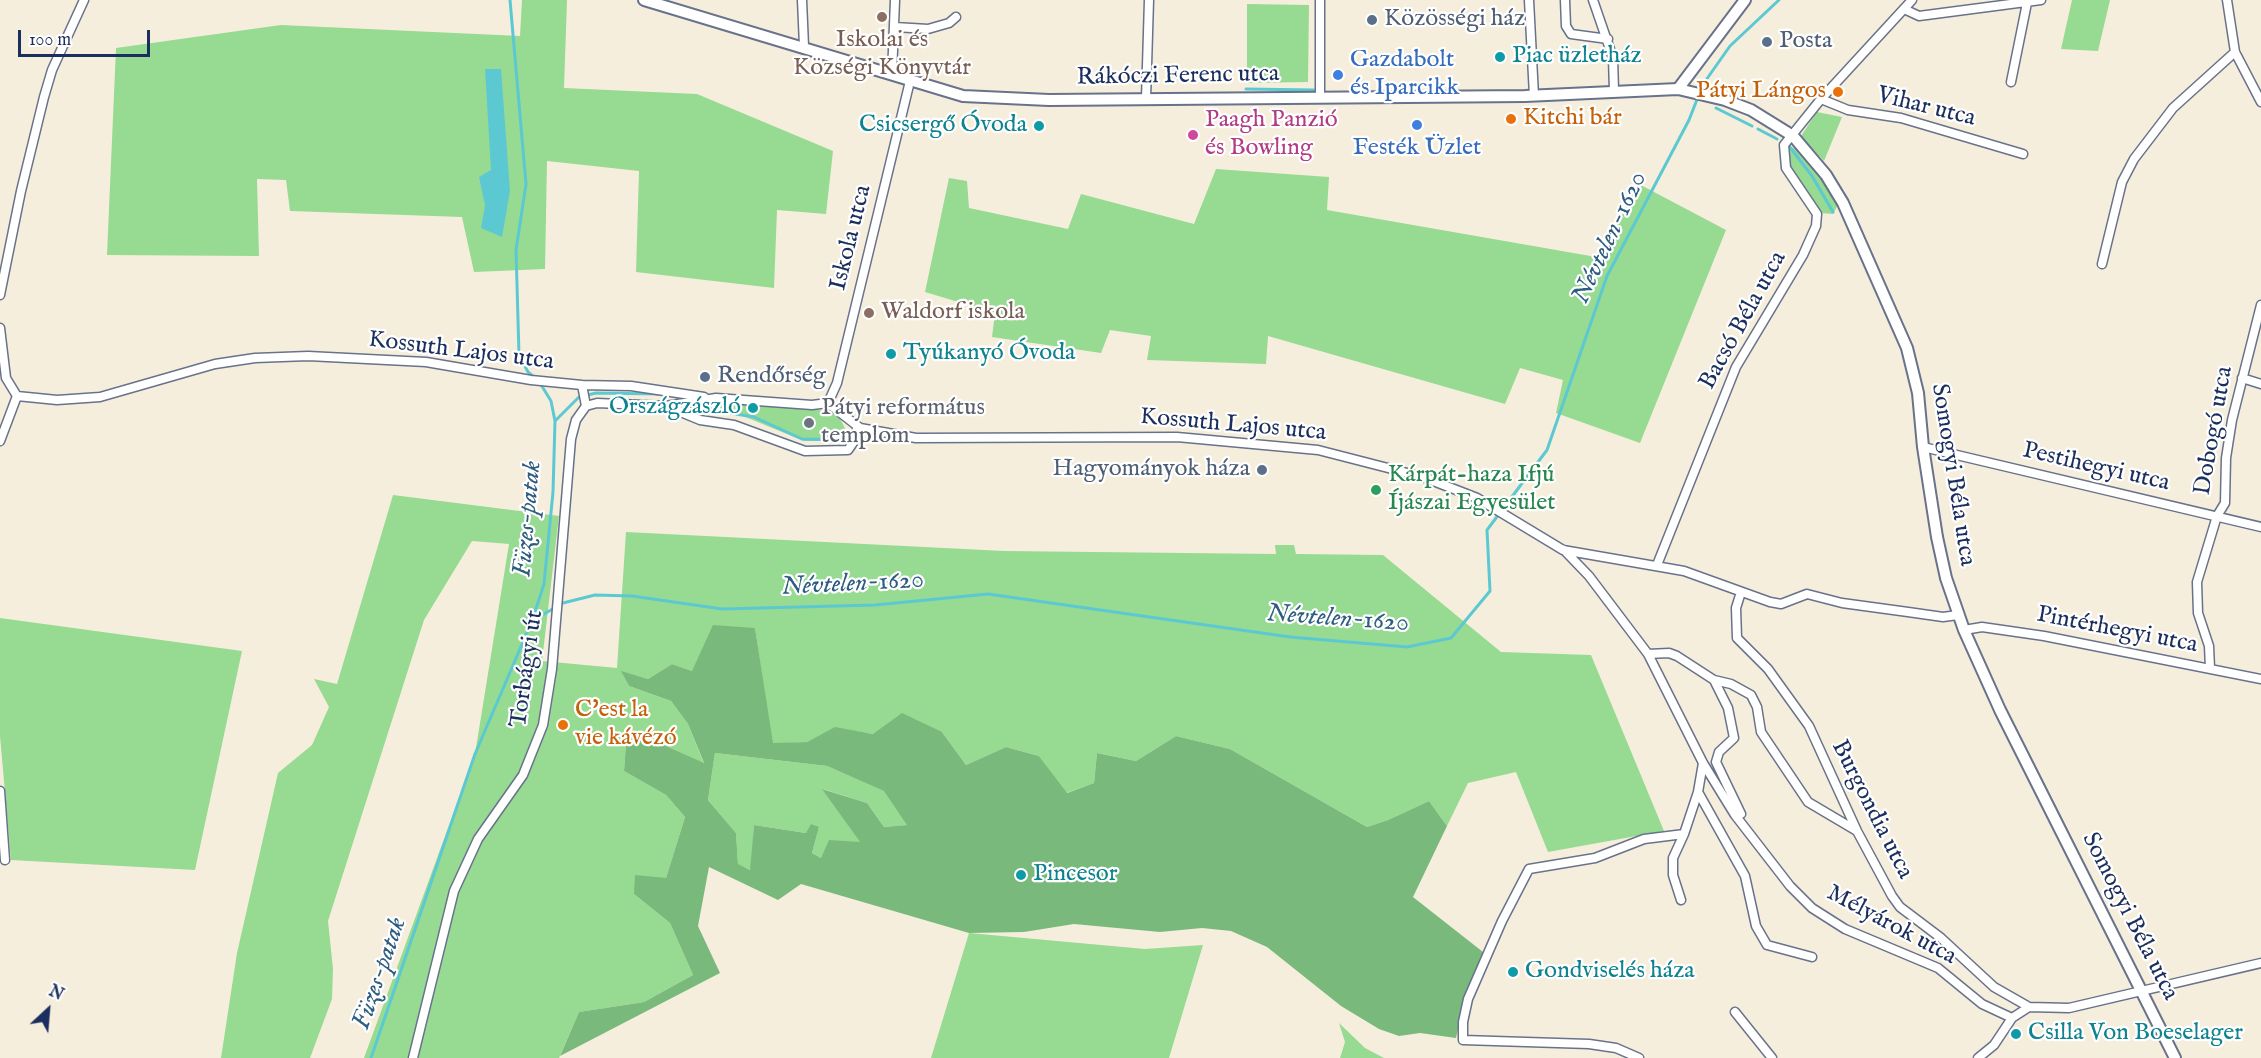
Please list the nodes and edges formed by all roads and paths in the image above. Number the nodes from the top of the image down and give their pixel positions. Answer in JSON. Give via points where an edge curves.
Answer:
{"nodes":[{"id":1,"x":84,"y":0,"type":"edge"},
{"id":2,"x":644,"y":0,"type":"edge"},
{"id":3,"x":802,"y":0,"type":"edge"},
{"id":4,"x":895,"y":0,"type":"edge"},
{"id":5,"x":1149,"y":0,"type":"edge"},
{"id":6,"x":1320,"y":0,"type":"edge"},
{"id":7,"x":1529,"y":0,"type":"edge"},
{"id":8,"x":1565,"y":0,"type":"edge"},
{"id":9,"x":1593,"y":0,"type":"edge"},
{"id":10,"x":1745,"y":0,"type":"edge"},
{"id":11,"x":1912,"y":0,"type":"edge"},
{"id":12,"x":2041,"y":0,"type":"edge"},
{"id":13,"x":2227,"y":0,"type":"edge"},
{"id":14,"x":2027,"y":3,"type":"junction"},
{"id":15,"x":1904,"y":9,"type":"junction"},
{"id":16,"x":956,"y":17,"type":"dead end"},
{"id":17,"x":895,"y":27,"type":"junction"},
{"id":18,"x":1608,"y":39,"type":"junction"},
{"id":19,"x":804,"y":46,"type":"junction"},
{"id":20,"x":2235,"y":52,"type":"junction"},
{"id":21,"x":892,"y":75,"type":"junction"},
{"id":22,"x":910,"y":81,"type":"junction"},
{"id":23,"x":2011,"y":82,"type":"dead end"},
{"id":24,"x":1683,"y":90,"type":"junction"},
{"id":25,"x":1614,"y":91,"type":"junction"},
{"id":26,"x":1320,"y":96,"type":"junction"},
{"id":27,"x":1534,"y":96,"type":"junction"},
{"id":28,"x":1146,"y":99,"type":"junction"},
{"id":29,"x":1821,"y":99,"type":"junction"},
{"id":30,"x":1725,"y":100,"type":"joint"},
{"id":31,"x":2261,"y":102,"type":"edge"},
{"id":32,"x":1792,"y":136,"type":"junction"},
{"id":33,"x":2023,"y":154,"type":"dead end"},
{"id":34,"x":2102,"y":264,"type":"dead end"},
{"id":35,"x":0,"y":295,"type":"edge"},
{"id":36,"x":2261,"y":305,"type":"edge"},
{"id":37,"x":0,"y":328,"type":"edge"},
{"id":38,"x":2242,"y":378,"type":"junction"},
{"id":39,"x":2261,"y":384,"type":"edge"},
{"id":40,"x":582,"y":385,"type":"junction"},
{"id":41,"x":17,"y":396,"type":"junction"},
{"id":42,"x":708,"y":398,"type":"junction"},
{"id":43,"x":828,"y":403,"type":"junction"},
{"id":44,"x":586,"y":406,"type":"junction"},
{"id":45,"x":666,"y":406,"type":"junction"},
{"id":46,"x":857,"y":426,"type":"junction"},
{"id":47,"x":0,"y":441,"type":"edge"},
{"id":48,"x":1923,"y":447,"type":"junction"},
{"id":49,"x":2217,"y":516,"type":"junction"},
{"id":50,"x":2261,"y":527,"type":"edge"},
{"id":51,"x":1563,"y":550,"type":"junction"},
{"id":52,"x":1657,"y":565,"type":"junction"},
{"id":53,"x":1741,"y":592,"type":"junction"},
{"id":54,"x":1958,"y":615,"type":"junction"},
{"id":55,"x":1964,"y":630,"type":"junction"},
{"id":56,"x":1648,"y":654,"type":"junction"},
{"id":57,"x":2210,"y":668,"type":"junction"},
{"id":58,"x":2261,"y":679,"type":"edge"},
{"id":59,"x":1714,"y":680,"type":"junction"},
{"id":60,"x":1703,"y":763,"type":"junction"},
{"id":61,"x":0,"y":791,"type":"edge"},
{"id":62,"x":1698,"y":792,"type":"junction"},
{"id":63,"x":1857,"y":831,"type":"junction"},
{"id":64,"x":1684,"y":834,"type":"junction"},
{"id":65,"x":1756,"y":840,"type":"junction"},
{"id":66,"x":5,"y":860,"type":"dead end"},
{"id":67,"x":1681,"y":900,"type":"dead end"},
{"id":68,"x":1812,"y":957,"type":"dead end"},
{"id":69,"x":2261,"y":963,"type":"edge"},
{"id":70,"x":2142,"y":989,"type":"junction"},
{"id":71,"x":2012,"y":999,"type":"junction"},
{"id":72,"x":2029,"y":1007,"type":"junction"},
{"id":73,"x":1736,"y":1012,"type":"dead end"},
{"id":74,"x":2012,"y":1018,"type":"junction"},
{"id":75,"x":413,"y":1058,"type":"edge"},
{"id":76,"x":1639,"y":1058,"type":"edge"},
{"id":77,"x":1772,"y":1058,"type":"edge"},
{"id":78,"x":1978,"y":1058,"type":"edge"},
{"id":79,"x":2175,"y":1058,"type":"edge"}],
"edges":[{"from":1,"to":35,"type":"street","via":[[44,97]]},
{"from":2,"to":19,"type":"main road","name":"Rákóczi Ferenc utca"},
{"from":3,"to":19,"type":"street"},
{"from":4,"to":17,"type":"street"},
{"from":5,"to":28,"type":"street"},
{"from":6,"to":26,"type":"street"},
{"from":7,"to":27,"type":"street"},
{"from":8,"to":18,"type":"street","via":[[1566,26],[1572,34]]},
{"from":9,"to":18,"type":"street"},
{"from":10,"to":24,"type":"main road"},
{"from":11,"to":15,"type":"street"},
{"from":12,"to":14,"type":"street"},
{"from":13,"to":20,"type":"street"},
{"from":14,"to":15,"type":"street","via":[[1919,16]]},
{"from":14,"to":23,"type":"street"},
{"from":15,"to":29,"type":"street"},
{"from":16,"to":17,"type":"street","via":[[928,29]]},
{"from":17,"to":21,"type":"street"},
{"from":18,"to":25,"type":"street"},
{"from":19,"to":21,"type":"main road","name":"Rákóczi Ferenc utca"},
{"from":20,"to":31,"type":"street"},
{"from":20,"to":34,"type":"street","via":[[2173,108],[2134,159],[2122,182]]},
{"from":21,"to":22,"type":"main road","name":"Rákóczi Ferenc utca"},
{"from":22,"to":28,"type":"main road","name":"Rákóczi Ferenc utca","via":[[942,92],[989,99]]},
{"from":22,"to":43,"type":"street","name":"Iskola utca","via":[[837,382]]},
{"from":24,"to":25,"type":"main road","name":"Rákóczi Ferenc utca"},
{"from":24,"to":30,"type":"main road","name":"Rákóczi Ferenc utca"},
{"from":25,"to":27,"type":"main road","name":"Rákóczi Ferenc utca"},
{"from":26,"to":27,"type":"main road","name":"Rákóczi Ferenc utca"},
{"from":26,"to":28,"type":"main road","name":"Rákóczi Ferenc utca"},
{"from":29,"to":32,"type":"street"},
{"from":29,"to":33,"type":"street","name":"Vihar utca","via":[[1848,110],[1901,118]]},
{"from":30,"to":32,"type":"main road","name":"Somogyi Béla utca"},
{"from":32,"to":48,"type":"main road","name":"Somogyi Béla utca","via":[[1826,175],[1843,203],[1899,328],[1918,393]]},
{"from":32,"to":52,"type":"street","name":"Bacsó Béla utca","via":[[1782,152],[1786,168],[1817,214],[1816,226],[1803,255],[1736,367]]},
{"from":36,"to":38,"type":"street","name":"Dobogó utca"},
{"from":37,"to":41,"type":"street","via":[[6,378]]},
{"from":38,"to":39,"type":"street"},
{"from":38,"to":49,"type":"street","name":"Dobogó utca","via":[[2226,458],[2225,503]]},
{"from":40,"to":41,"type":"street","name":"Kossuth Lajos utca","via":[[426,362],[308,356],[215,364],[100,397],[57,400]]},
{"from":40,"to":42,"type":"street","name":"Kossuth Lajos utca","via":[[631,386]]},
{"from":40,"to":44,"type":"street","name":"Kossuth Lajos utca"},
{"from":41,"to":47,"type":"street"},
{"from":42,"to":43,"type":"street","name":"Kossuth Lajos utca"},
{"from":42,"to":45,"type":"street","name":"Kossuth Lajos utca"},
{"from":43,"to":46,"type":"street","name":"Kossuth Lajos utca"},
{"from":44,"to":45,"type":"street","name":"Kossuth Lajos utca"},
{"from":44,"to":75,"type":"street","name":"Torbágyi út","via":[[576,420],[571,439],[547,706],[536,748],[513,792],[478,839],[454,891]]},
{"from":45,"to":46,"type":"street","name":"Kossuth Lajos utca","via":[[806,451],[848,450],[855,440]]},
{"from":46,"to":51,"type":"street","name":"Kossuth Lajos utca","via":[[916,438],[1177,437],[1318,450],[1423,477],[1477,498]]},
{"from":48,"to":49,"type":"street","name":"Pestihegyi utca"},
{"from":48,"to":54,"type":"main road","name":"Somogyi Béla utca","via":[[1937,537]]},
{"from":49,"to":50,"type":"street","name":"Pestihegyi utca"},
{"from":49,"to":57,"type":"street","name":"Dobogó utca","via":[[2197,582],[2198,613],[2209,646]]},
{"from":51,"to":52,"type":"street","name":"Kossuth Lajos utca"},
{"from":51,"to":56,"type":"street","name":"Mélyárok utca","via":[[1589,576]]},
{"from":52,"to":53,"type":"street"},
{"from":53,"to":54,"type":"street","via":[[1781,604],[1807,594],[1842,603],[1943,617]]},
{"from":53,"to":63,"type":"street","name":"Burgondia utca","via":[[1736,608],[1737,638],[1768,669],[1809,726]]},
{"from":54,"to":55,"type":"main road","name":"Somogyi Béla utca"},
{"from":55,"to":57,"type":"street","name":"Pintérhegyi utca","via":[[1982,627],[2044,636]]},
{"from":55,"to":70,"type":"main road","name":"Somogyi Béla utca","via":[[2000,710]]},
{"from":56,"to":59,"type":"street","via":[[1677,656]]},
{"from":56,"to":60,"type":"street","name":"Mélyárok utca"},
{"from":57,"to":58,"type":"street","name":"Pintérhegyi utca"},
{"from":59,"to":63,"type":"street","via":[[1752,696],[1761,732],[1808,802]]},
{"from":59,"to":65,"type":"street","via":[[1728,708],[1734,738],[1719,752],[1716,762]]},
{"from":60,"to":62,"type":"street"},
{"from":60,"to":65,"type":"street","name":"Mélyárok utca","via":[[1735,815]]},
{"from":61,"to":66,"type":"street"},
{"from":62,"to":64,"type":"street"},
{"from":62,"to":68,"type":"street","via":[[1745,876],[1756,926],[1767,945]]},
{"from":63,"to":71,"type":"street","name":"Burgondia utca","via":[[1900,907]]},
{"from":64,"to":67,"type":"street","via":[[1673,858],[1673,875]]},
{"from":64,"to":76,"type":"street","via":[[1644,839],[1594,858],[1529,869],[1474,981],[1463,1022],[1463,1040],[1589,1044],[1616,1048]]},
{"from":65,"to":74,"type":"street","name":"Mélyárok utca","via":[[1812,908],[1845,929],[1938,968],[1982,1004]]},
{"from":69,"to":70,"type":"street"},
{"from":70,"to":72,"type":"street","via":[[2069,1008]]},
{"from":70,"to":79,"type":"main road","name":"Somogyi Béla utca"},
{"from":71,"to":72,"type":"street","name":"Burgondia utca"},
{"from":71,"to":74,"type":"street"},
{"from":72,"to":74,"type":"street"},
{"from":73,"to":77,"type":"street"},
{"from":74,"to":78,"type":"street","via":[[2002,1035]]}]}
